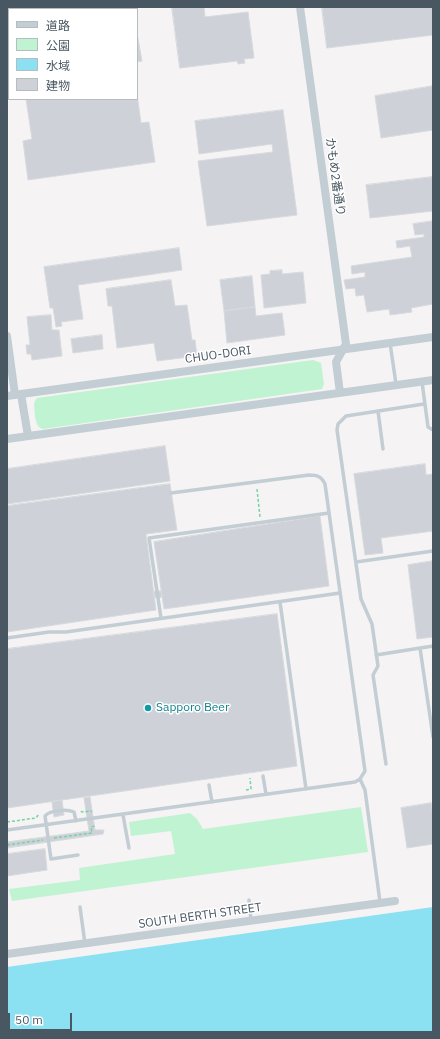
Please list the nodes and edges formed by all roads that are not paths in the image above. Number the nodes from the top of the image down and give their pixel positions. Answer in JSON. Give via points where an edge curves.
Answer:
{"nodes":[{"id":1,"x":300,"y":7,"type":"edge"},
{"id":2,"x":7,"y":336,"type":"edge"},
{"id":3,"x":433,"y":338,"type":"edge"},
{"id":4,"x":390,"y":343,"type":"junction"},
{"id":5,"x":343,"y":350,"type":"junction"},
{"id":6,"x":433,"y":380,"type":"edge"},
{"id":7,"x":422,"y":382,"type":"junction"},
{"id":8,"x":397,"y":385,"type":"junction"},
{"id":9,"x":340,"y":392,"type":"junction"},
{"id":10,"x":15,"y":395,"type":"edge"},
{"id":11,"x":424,"y":404,"type":"junction"},
{"id":12,"x":378,"y":411,"type":"junction"},
{"id":13,"x":433,"y":430,"type":"edge"},
{"id":14,"x":28,"y":436,"type":"junction"},
{"id":15,"x":7,"y":439,"type":"edge"},
{"id":16,"x":384,"y":449,"type":"dead end"},
{"id":17,"x":171,"y":493,"type":"dead end"},
{"id":18,"x":329,"y":513,"type":"junction"},
{"id":19,"x":433,"y":551,"type":"edge"},
{"id":20,"x":356,"y":562,"type":"junction"},
{"id":21,"x":340,"y":593,"type":"junction"},
{"id":22,"x":280,"y":602,"type":"junction"},
{"id":23,"x":161,"y":618,"type":"junction"},
{"id":24,"x":7,"y":638,"type":"edge"},
{"id":25,"x":433,"y":646,"type":"edge"},
{"id":26,"x":420,"y":648,"type":"junction"},
{"id":27,"x":376,"y":655,"type":"junction"},
{"id":28,"x":433,"y":737,"type":"edge"},
{"id":29,"x":386,"y":764,"type":"dead end"},
{"id":30,"x":263,"y":776,"type":"dead end"},
{"id":31,"x":360,"y":780,"type":"junction"},
{"id":32,"x":209,"y":785,"type":"dead end"},
{"id":33,"x":306,"y":789,"type":"junction"},
{"id":34,"x":266,"y":794,"type":"junction"},
{"id":35,"x":212,"y":802,"type":"junction"},
{"id":36,"x":123,"y":815,"type":"junction"},
{"id":37,"x":76,"y":821,"type":"junction"},
{"id":38,"x":46,"y":825,"type":"junction"},
{"id":39,"x":7,"y":830,"type":"edge"},
{"id":40,"x":129,"y":848,"type":"dead end"},
{"id":41,"x":78,"y":855,"type":"dead end"},
{"id":42,"x":249,"y":900,"type":"dead end"},
{"id":43,"x":395,"y":901,"type":"dead end"},
{"id":44,"x":380,"y":903,"type":"junction"},
{"id":45,"x":80,"y":908,"type":"dead end"},
{"id":46,"x":251,"y":921,"type":"junction"},
{"id":47,"x":85,"y":944,"type":"junction"},
{"id":48,"x":7,"y":954,"type":"edge"}],
"edges":[{"from":1,"to":5,"type":"street","name":"かもめ2番通り","via":[[346,344]]},
{"from":2,"to":10,"type":"street"},
{"from":3,"to":4,"type":"street","name":"CHUO-DORI"},
{"from":4,"to":5,"type":"street","name":"CHUO-DORI"},
{"from":4,"to":8,"type":"lane"},
{"from":5,"to":9,"type":"street","name":"かもめ2番通り","via":[[336,362]]},
{"from":5,"to":10,"type":"street","name":"CHUO-DORI"},
{"from":6,"to":7,"type":"street"},
{"from":7,"to":8,"type":"street"},
{"from":7,"to":11,"type":"lane"},
{"from":8,"to":9,"type":"street"},
{"from":9,"to":14,"type":"street"},
{"from":10,"to":14,"type":"street"},
{"from":11,"to":12,"type":"lane"},
{"from":11,"to":13,"type":"lane","via":[[428,427]]},
{"from":12,"to":16,"type":"lane"},
{"from":12,"to":20,"type":"lane","via":[[346,416],[338,424],[337,430]]},
{"from":14,"to":15,"type":"street"},
{"from":17,"to":18,"type":"lane","via":[[309,475],[318,476],[324,484]]},
{"from":18,"to":21,"type":"lane"},
{"from":18,"to":23,"type":"lane","via":[[150,538]]},
{"from":19,"to":20,"type":"lane"},
{"from":20,"to":27,"type":"lane","via":[[361,599],[372,624]]},
{"from":21,"to":22,"type":"lane"},
{"from":21,"to":31,"type":"lane","via":[[365,771]]},
{"from":22,"to":23,"type":"lane"},
{"from":22,"to":33,"type":"lane"},
{"from":23,"to":24,"type":"lane"},
{"from":25,"to":26,"type":"lane"},
{"from":26,"to":27,"type":"lane"},
{"from":26,"to":28,"type":"lane"},
{"from":27,"to":29,"type":"lane","via":[[378,666],[373,675]]},
{"from":30,"to":34,"type":"lane"},
{"from":31,"to":33,"type":"lane"},
{"from":31,"to":44,"type":"lane","via":[[364,787]]},
{"from":32,"to":35,"type":"lane"},
{"from":33,"to":34,"type":"lane"},
{"from":34,"to":35,"type":"lane"},
{"from":35,"to":36,"type":"lane"},
{"from":36,"to":37,"type":"lane"},
{"from":36,"to":40,"type":"lane"},
{"from":37,"to":38,"type":"lane"},
{"from":37,"to":38,"type":"lane","via":[[74,812],[69,810],[53,812],[45,816]]},
{"from":38,"to":39,"type":"lane"},
{"from":38,"to":41,"type":"lane","via":[[51,858]]},
{"from":42,"to":46,"type":"lane"},
{"from":43,"to":44,"type":"street","name":"SOUTH BERTH STREET"},
{"from":44,"to":46,"type":"street","name":"SOUTH BERTH STREET"},
{"from":45,"to":47,"type":"lane"},
{"from":46,"to":47,"type":"street","name":"SOUTH BERTH STREET"},
{"from":47,"to":48,"type":"street","name":"SOUTH BERTH STREET"}]}
